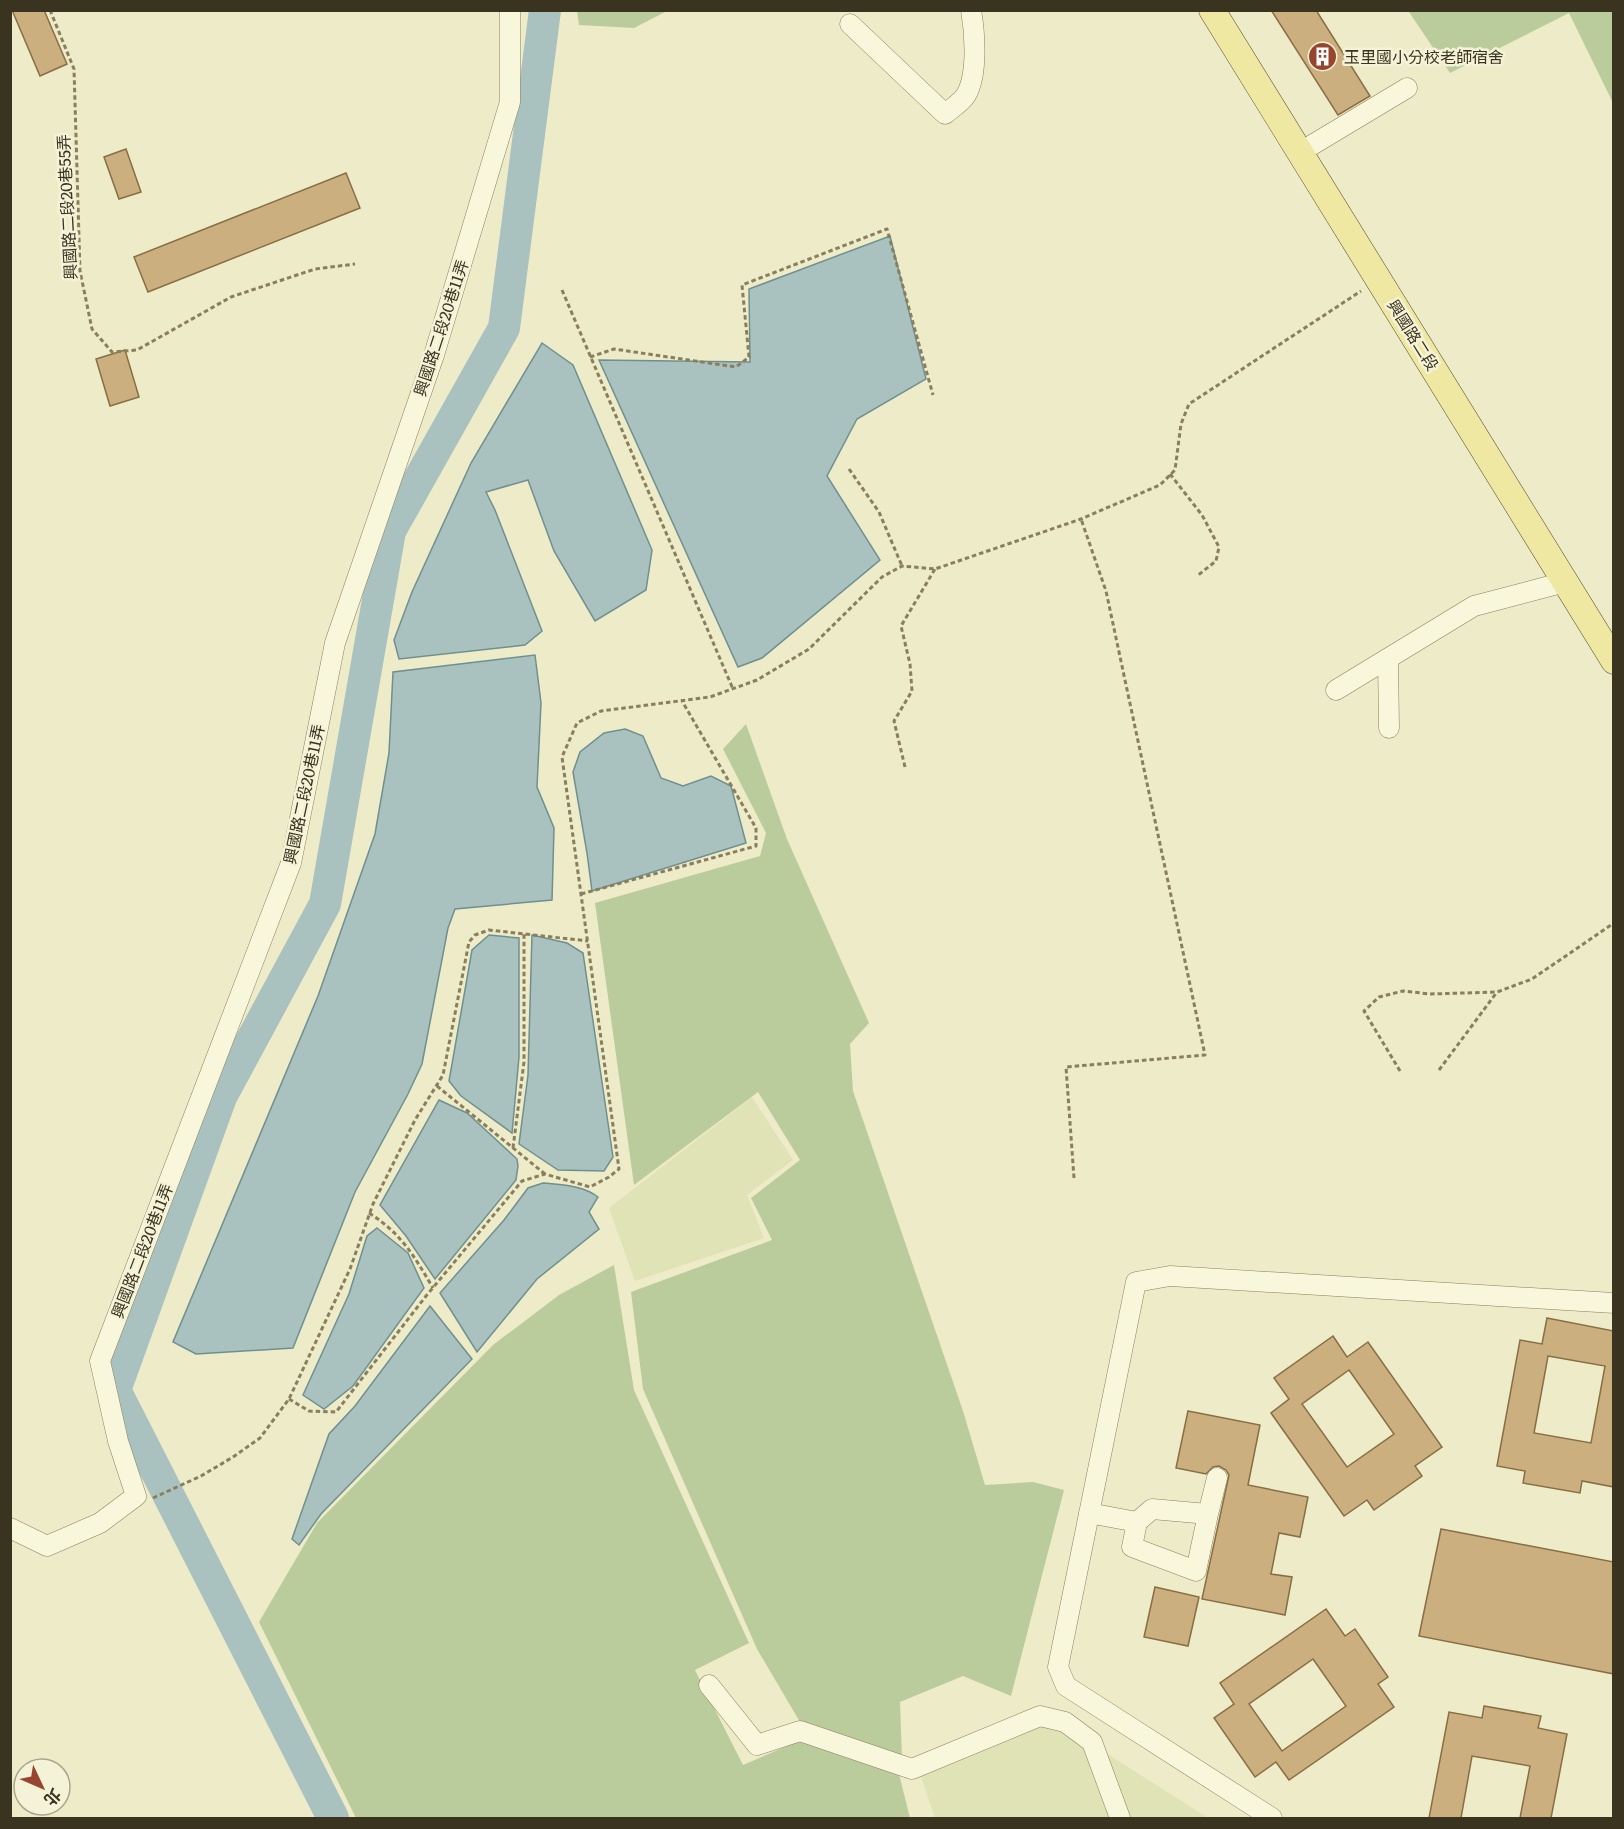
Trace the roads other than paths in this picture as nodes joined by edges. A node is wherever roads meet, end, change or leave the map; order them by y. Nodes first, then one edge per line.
1 (510, 10) edge
2 (971, 10) edge
3 (1212, 10) edge
4 (1230, 10) edge
5 (850, 24) dead end
6 (1407, 88) dead end
7 (1312, 145) junction
8 (1565, 582) junction
9 (1614, 630) edge
10 (1388, 659) junction
11 (1614, 661) edge
12 (1336, 690) dead end
13 (1389, 728) dead end
14 (1614, 1303) edge
15 (1217, 1478) dead end
16 (1089, 1514) junction
17 (1208, 1514) junction
18 (1137, 1522) junction
19 (10, 1528) edge
20 (708, 1685) dead end
21 (1120, 1818) edge
22 (1272, 1818) edge

1 - 19 lane, 興國路二段20巷11弄
2 - 5 lane
3 - 8 main road, 興國路二段
4 - 7 main road, 興國路二段
6 - 7 lane
7 - 9 main road, 興國路二段
8 - 10 lane
8 - 11 main road, 興國路二段
10 - 12 lane
10 - 13 lane
14 - 16 lane
15 - 17 lane
16 - 18 lane
16 - 22 lane
17 - 18 lane
17 - 18 lane
20 - 21 lane

